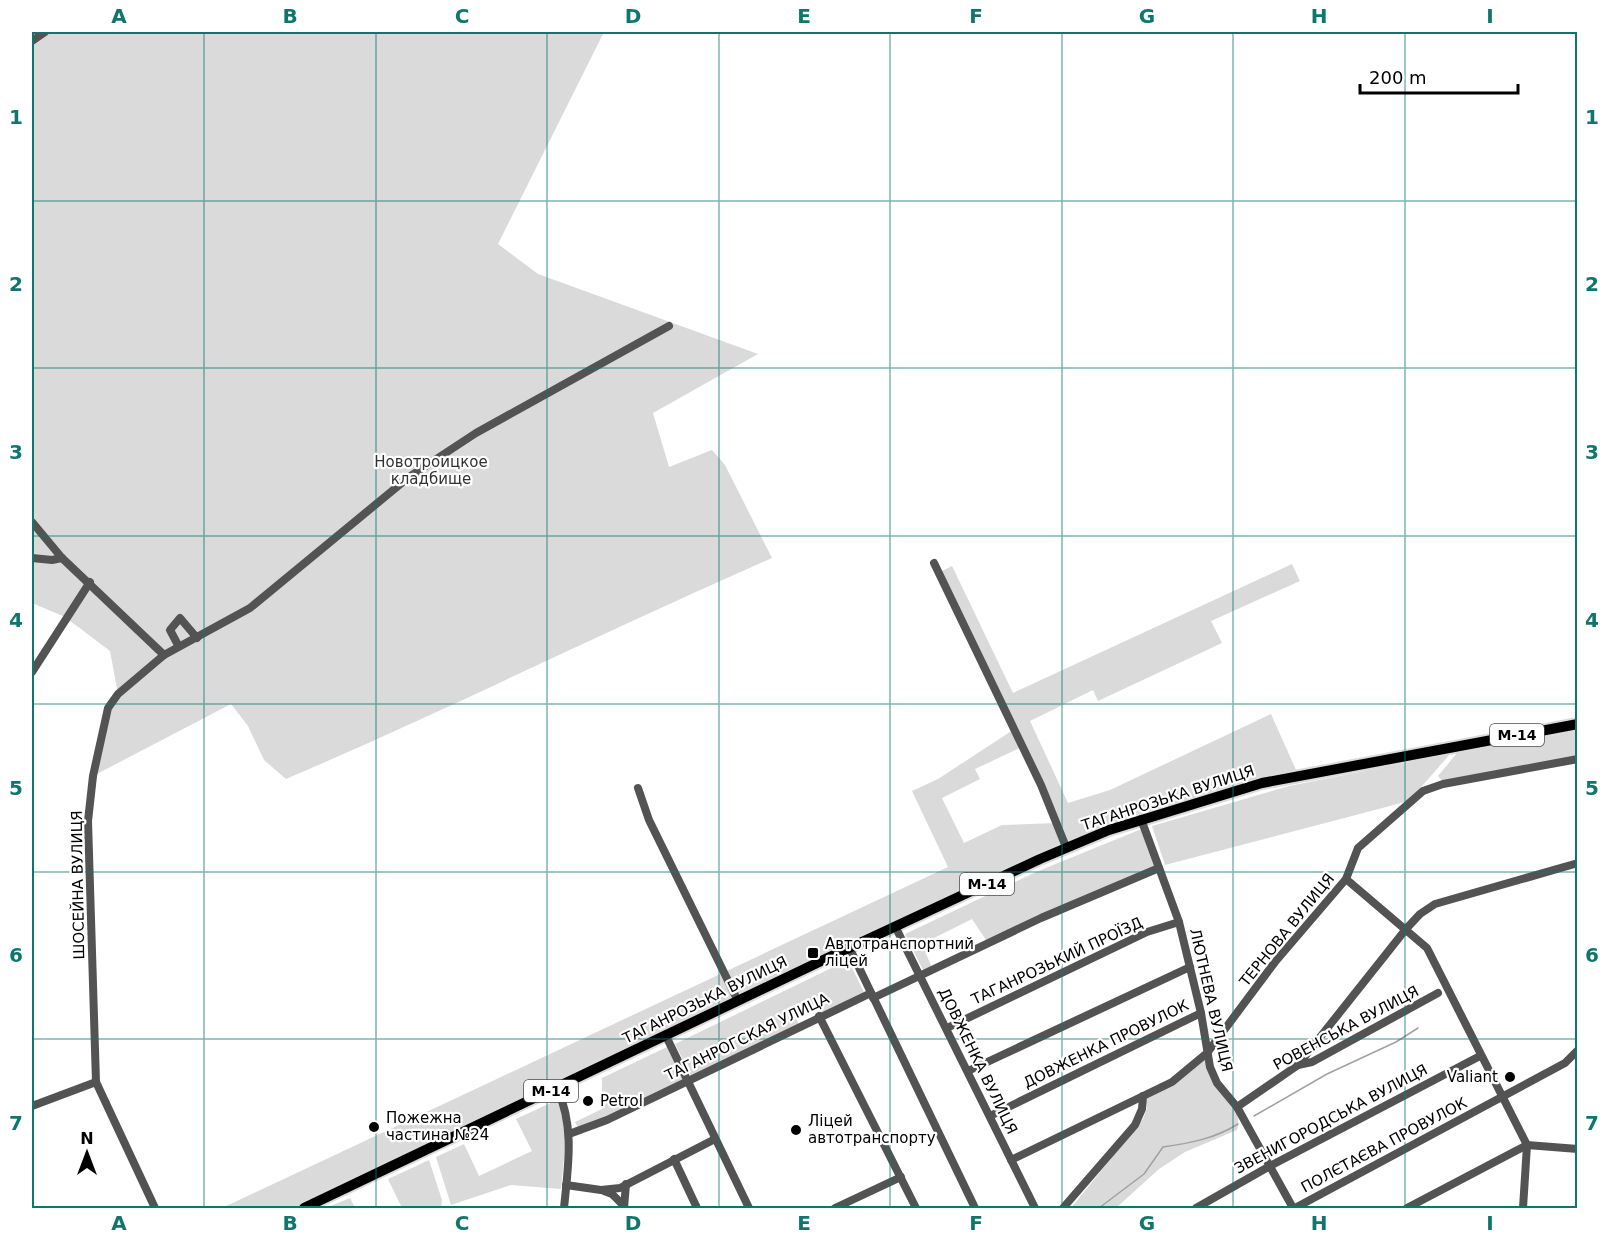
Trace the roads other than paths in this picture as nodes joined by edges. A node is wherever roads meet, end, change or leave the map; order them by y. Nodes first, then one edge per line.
1 (45, 32) edge
2 (32, 41) edge
3 (669, 326) dead end
4 (32, 522) edge
5 (32, 558) edge
6 (62, 558) junction
7 (934, 563) dead end
8 (90, 582) junction
9 (197, 638) junction
10 (178, 645) junction
11 (164, 655) junction
12 (32, 672) edge
13 (1578, 724) edge
14 (1578, 759) edge
15 (638, 788) dead end
16 (1141, 819) junction
17 (1066, 847) junction
18 (1578, 863) edge
19 (1159, 867) junction
20 (1346, 879) junction
21 (1179, 922) junction
22 (895, 926) junction
23 (1406, 929) junction
24 (849, 947) junction
25 (1190, 966) junction
26 (920, 975) junction
27 (1438, 993) dead end
28 (872, 996) junction
29 (738, 1001) junction
30 (1201, 1013) junction
31 (819, 1016) junction
32 (947, 1028) junction
33 (666, 1036) junction
34 (1578, 1050) edge
35 (1207, 1053) junction
36 (1480, 1056) junction
37 (1298, 1065) junction
38 (968, 1071) junction
39 (688, 1081) junction
40 (96, 1082) junction
41 (557, 1088) junction
42 (1143, 1096) junction
43 (1501, 1097) junction
44 (32, 1106) edge
45 (1237, 1107) junction
46 (990, 1116) junction
47 (570, 1134) junction
48 (715, 1139) junction
49 (1527, 1145) junction
50 (1578, 1149) edge
51 (674, 1159) junction
52 (1011, 1160) junction
53 (1270, 1166) junction
54 (901, 1177) junction
55 (626, 1184) junction
56 (566, 1185) junction
57 (601, 1190) junction
58 (856, 1198) junction
59 (624, 1207) edge
60 (155, 1209) edge
61 (304, 1209) edge
62 (564, 1209) edge
63 (697, 1209) edge
64 (748, 1209) edge
65 (835, 1209) edge
66 (861, 1209) edge
67 (916, 1209) edge
68 (975, 1209) edge
69 (1035, 1209) edge
70 (1063, 1209) edge
71 (1196, 1209) edge
72 (1294, 1209) edge
73 (1407, 1209) edge
74 (1523, 1209) edge

1 - 2 street
3 - 9 street, ШОСЕЙНА ВУЛИЦЯ
4 - 6 street
5 - 6 street
6 - 8 street
7 - 17 street
8 - 11 street
8 - 12 street
9 - 10 street, ШОСЕЙНА ВУЛИЦЯ
9 - 10 street
10 - 11 street, ШОСЕЙНА ВУЛИЦЯ
11 - 40 street, ШОСЕЙНА ВУЛИЦЯ
13 - 16 highway, ТАГАНРОЗЬКА ВУЛИЦЯ / М-14
14 - 20 street, ТЕРНОВА ВУЛИЦЯ
15 - 29 street
16 - 17 highway, ТАГАНРОЗЬКА ВУЛИЦЯ / М-14
16 - 19 street, ЛЮТНЕВА ВУЛИЦЯ
17 - 22 highway, ТАГАНРОЗЬКА ВУЛИЦЯ / М-14
18 - 23 street
19 - 21 street, ЛЮТНЕВА ВУЛИЦЯ
19 - 26 street, ТАГАНРОГСКАЯ УЛИЦА
20 - 23 street
20 - 35 street, ТЕРНОВА ВУЛИЦЯ
21 - 25 street, ЛЮТНЕВА ВУЛИЦЯ
21 - 32 street, ТАГАНРОЗЬКИЙ ПРОЇЗД
22 - 24 highway, ТАГАНРОЗЬКА ВУЛИЦЯ / М-14
22 - 26 street, ДОВЖЕНКА ВУЛИЦЯ
23 - 36 street
23 - 37 street
24 - 28 street
24 - 29 highway, ТАГАНРОЗЬКА ВУЛИЦЯ / М-14
25 - 30 street, ЛЮТНЕВА ВУЛИЦЯ
25 - 38 street
26 - 28 street, ТАГАНРОГСКАЯ УЛИЦА
26 - 32 street, ДОВЖЕНКА ВУЛИЦЯ
27 - 37 street, РОВЕНСЬКА ВУЛИЦЯ
28 - 31 street, ТАГАНРОГСКАЯ УЛИЦА
28 - 68 street
29 - 33 highway, ТАГАНРОЗЬКА ВУЛИЦЯ / М-14
30 - 35 street, ЛЮТНЕВА ВУЛИЦЯ
30 - 46 street, ДОВЖЕНКА ПРОВУЛОК
31 - 39 street, ТАГАНРОГСКАЯ УЛИЦА
31 - 54 street
32 - 38 street, ДОВЖЕНКА ВУЛИЦЯ
33 - 39 street
33 - 41 highway, ТАГАНРОЗЬКА ВУЛИЦЯ / М-14
34 - 43 street, ПОЛЄТАЄВА ПРОВУЛОК
35 - 42 street, ТЕРНОВА ВУЛИЦЯ
35 - 45 street, ЛЮТНЕВА ВУЛИЦЯ
36 - 43 street
36 - 53 street, ЗВЕНИГОРОДСЬКА ВУЛИЦЯ
37 - 45 street, РОВЕНСЬКА ВУЛИЦЯ
38 - 46 street, ДОВЖЕНКА ВУЛИЦЯ
39 - 47 street, ТАГАНРОГСКАЯ УЛИЦА
39 - 48 street
40 - 44 street
40 - 60 street, ШОСЕЙНА ВУЛИЦЯ
41 - 47 street
41 - 61 highway, ТАГАНРОЗЬКА ВУЛИЦЯ / М-14
42 - 52 street, ТЕРНОВА ВУЛИЦЯ
42 - 70 street
43 - 49 street
43 - 72 street, ПОЛЄТАЄВА ПРОВУЛОК
45 - 53 street, ЛЮТНЕВА ВУЛИЦЯ
46 - 52 street, ДОВЖЕНКА ВУЛИЦЯ
47 - 56 street
48 - 51 street
48 - 64 street
49 - 50 street
49 - 73 street
49 - 74 street
51 - 55 street
51 - 63 street
52 - 69 street, ДОВЖЕНКА ВУЛИЦЯ
53 - 71 street, ЗВЕНИГОРОДСЬКА ВУЛИЦЯ
53 - 72 street, ЛЮТНЕВА ВУЛИЦЯ
54 - 58 street
54 - 67 street
55 - 57 street
55 - 59 street
56 - 57 street
56 - 62 street
57 - 59 street
58 - 65 street
58 - 66 street

